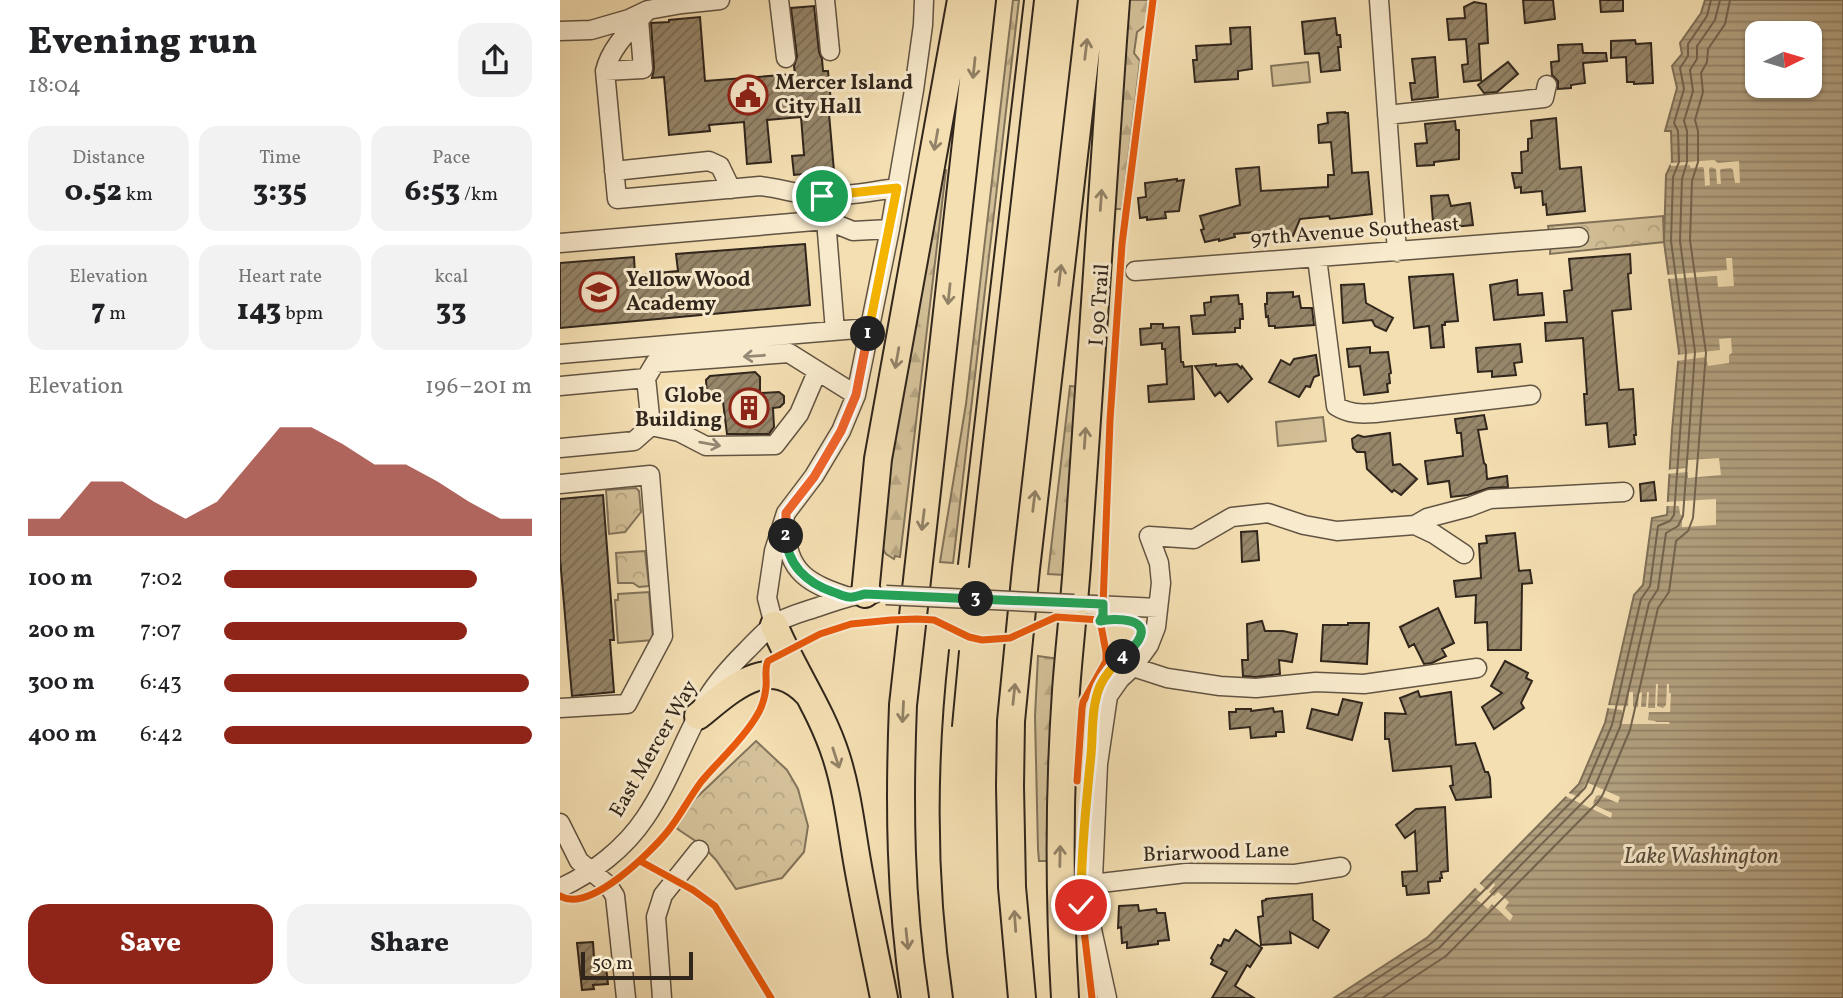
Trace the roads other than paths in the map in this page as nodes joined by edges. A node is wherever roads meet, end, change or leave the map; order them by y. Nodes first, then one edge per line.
1 (720, 0) edge
2 (779, 0) edge
3 (825, 0) edge
4 (925, 0) edge
5 (961, 0) edge
6 (982, 0) edge
7 (1092, 0) edge
8 (1116, 0) edge
9 (1379, 0) edge
10 (644, 15) junction
11 (560, 31) edge
12 (830, 51) dead end
13 (786, 58) dead end
14 (606, 71) junction
15 (1548, 85) dead end
16 (1387, 115) junction
17 (614, 171) junction
18 (897, 188) junction
19 (731, 189) junction
20 (826, 220) junction
21 (890, 229) junction
22 (1579, 237) dead end
23 (560, 243) edge
24 (1397, 252) junction
25 (1317, 258) junction
26 (1135, 271) dead end
27 (869, 328) junction
28 (835, 331) junction
29 (560, 354) edge
30 (817, 372) junction
31 (646, 378) junction
32 (560, 386) edge
33 (856, 395) junction
34 (1531, 395) dead end
35 (651, 426) junction
36 (560, 448) edge
37 (560, 484) edge
38 (1623, 492) dead end
39 (786, 513) junction
40 (1415, 525) junction
41 (1464, 554) dead end
42 (867, 595) junction
43 (1074, 604) junction
44 (1158, 608) junction
45 (774, 625) junction
46 (1133, 667) junction
47 (1478, 668) dead end
48 (809, 695) junction
49 (560, 708) edge
50 (698, 716) junction
51 (560, 823) edge
52 (699, 850) dead end
53 (1341, 867) dead end
54 (590, 870) junction
55 (1093, 884) junction
56 (560, 888) edge
57 (626, 998) edge
58 (662, 998) edge
59 (884, 998) edge
60 (915, 998) edge
61 (1022, 998) edge
62 (1065, 998) edge
63 (1107, 998) edge

1 - 10 street
2 - 13 street
3 - 12 street
4 - 18 street
5 -> 42 highway
6 -> 60 highway
61 -> 7 highway
43 -> 8 highway
9 - 16 street
10 - 11 street
10 - 14 street
10 - 14 street
14 - 17 street
15 - 16 street
16 - 24 street
17 - 19 street
17 - 19 street
18 - 19 street
18 - 21 street
20 - 21 street
20 - 23 street
20 - 28 street
21 - 27 street
22 - 24 street, 97th Avenue Southeast
24 - 25 street, 97th Avenue Southeast
25 - 26 street, 97th Avenue Southeast
25 - 34 street
27 - 28 street
27 - 33 street
28 - 29 street
30 -> 31 street
30 - 33 street
35 -> 30 street
31 - 32 street
31 - 35 street
33 - 39 street
35 - 36 street
37 - 49 street
38 - 40 street
39 - 42 street
39 - 45 street
40 - 41 street
40 - 44 street
42 - 43 street, East Mercer Way, bridge
42 - 45 street, East Mercer Way
43 - 44 street, East Mercer Way
62 -> 43 highway
44 - 46 street
45 - 48 highway
45 - 50 street, East Mercer Way
46 - 47 street
46 - 55 street
48 - 50 highway
48 -> 59 highway
50 - 54 street, East Mercer Way
51 - 54 street
52 - 58 street
53 - 55 street, Briarwood Lane
54 - 56 street, East Mercer Way
54 - 57 street
55 - 63 street

